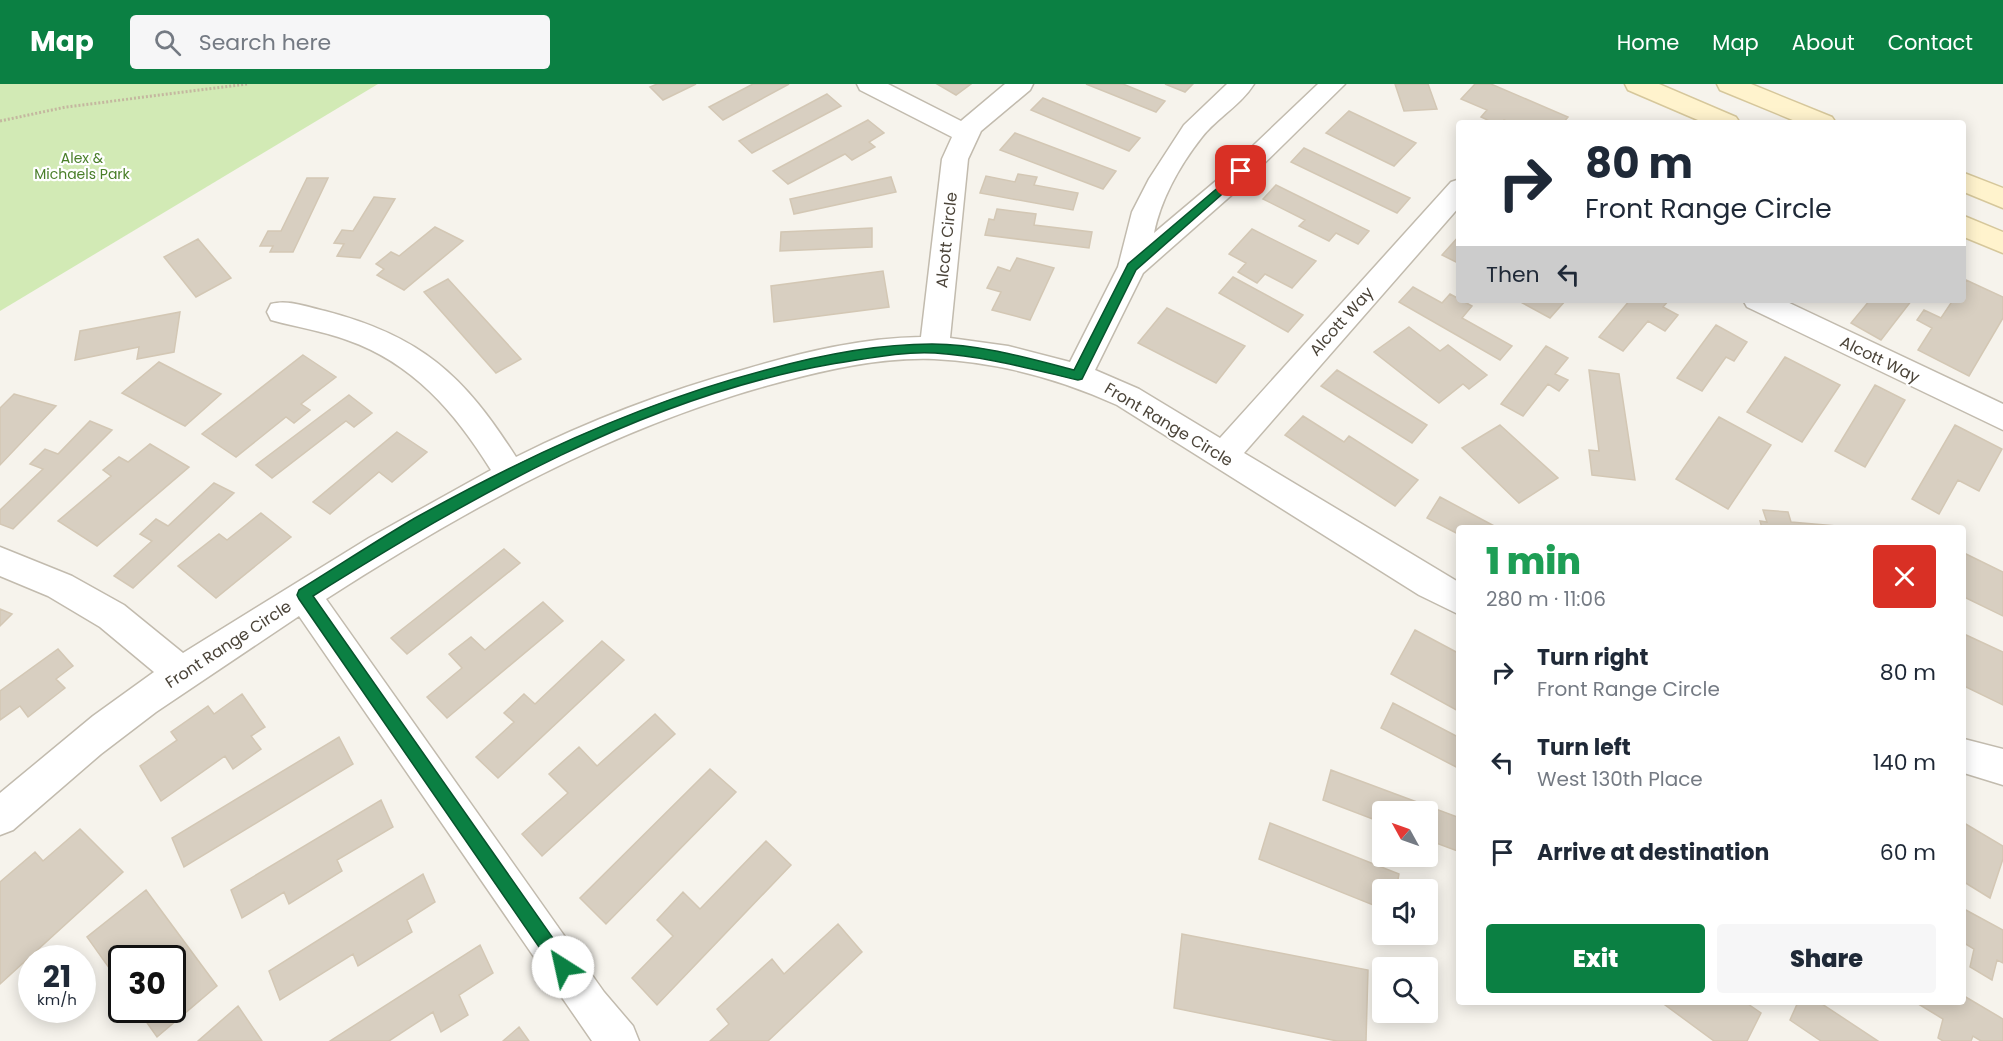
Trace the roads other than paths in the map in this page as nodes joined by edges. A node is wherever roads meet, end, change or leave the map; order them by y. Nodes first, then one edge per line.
1 (869, 84) edge
2 (1021, 84) edge
3 (1242, 84) edge
4 (1333, 84) edge
5 (1637, 84) edge
6 (1729, 84) edge
7 (1720, 120) edge
8 (1815, 120) edge
9 (965, 133) junction
10 (1966, 183) edge
11 (1456, 192) edge
12 (2003, 198) edge
13 (1966, 227) edge
14 (2003, 243) edge
15 (1132, 267) junction
16 (1763, 303) edge
17 (281, 312) dead end
18 (934, 348) junction
19 (1078, 375) junction
20 (2003, 418) edge
21 (1224, 456) junction
22 (511, 475) junction
23 (0, 561) edge
24 (304, 595) junction
25 (1456, 598) edge
26 (182, 674) junction
27 (1966, 757) edge
28 (2003, 767) edge
29 (0, 817) edge
30 (618, 1041) edge

1 - 9 street
2 - 9 street, Alcott Circle
3 - 15 street
4 - 15 street
5 - 7 main road
6 - 8 main road
9 - 18 street, Alcott Circle
10 - 12 main road
11 - 21 street, Alcott Way
13 - 14 main road
15 - 19 street
16 - 20 street, Alcott Way
17 - 22 street
18 - 19 street, Front Range Circle
18 - 22 street, Front Range Circle
19 - 21 street, Front Range Circle
21 - 25 street, Front Range Circle
22 - 24 street, Front Range Circle
23 - 26 street
24 - 26 street, Front Range Circle
24 - 30 street
26 - 29 street, Front Range Circle
27 - 28 street

